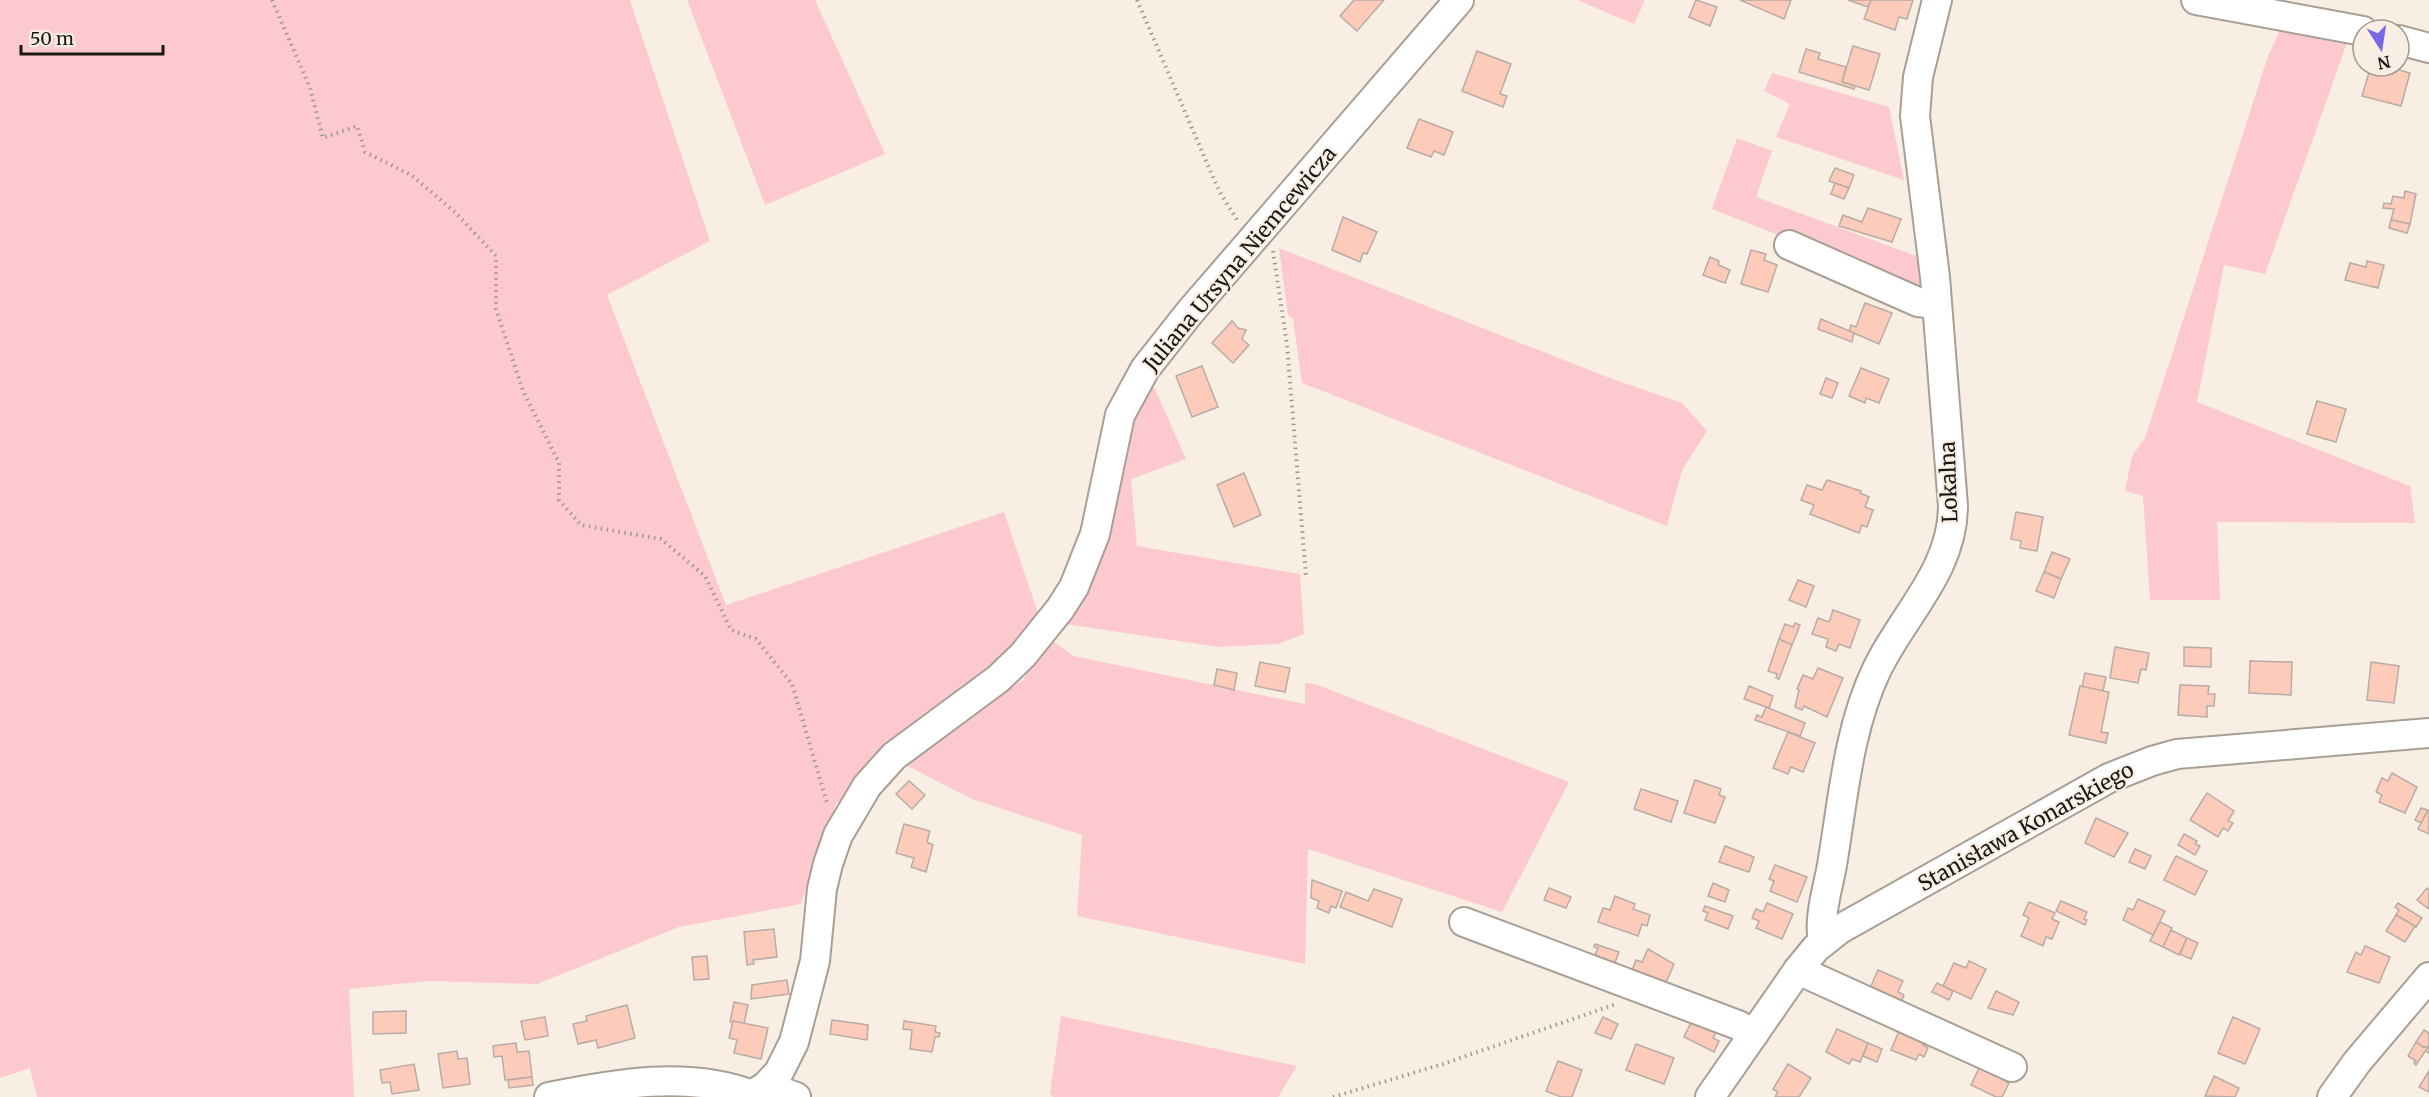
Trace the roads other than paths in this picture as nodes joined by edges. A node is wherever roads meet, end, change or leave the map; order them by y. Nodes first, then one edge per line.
1 (1459, 0) edge
2 (1937, 0) edge
3 (2196, 0) edge
4 (2351, 29) edge
5 (2411, 43) edge
6 (2429, 48) edge
7 (1789, 245) dead end
8 (1937, 304) junction
9 (2429, 733) edge
10 (1464, 922) dead end
11 (1823, 942) junction
12 (1798, 970) junction
13 (2429, 977) edge
14 (1754, 1034) junction
15 (2012, 1067) dead end
16 (755, 1092) edge
17 (549, 1097) edge
18 (796, 1097) edge
19 (1710, 1097) edge
20 (2332, 1097) edge

1 - 16 street, Juliana Ursyna Niemcewicza
2 - 8 street, Lokalna
3 - 4 street
5 - 6 street
7 - 8 street
8 - 11 street, Lokalna
9 - 11 street, Stanisława Konarskiego
10 - 14 street
11 - 12 street, Stanisława Konarskiego
12 - 14 street, Stanisława Konarskiego
12 - 15 street
13 - 20 street
14 - 19 street, Stanisława Konarskiego
16 - 17 street
16 - 18 street

